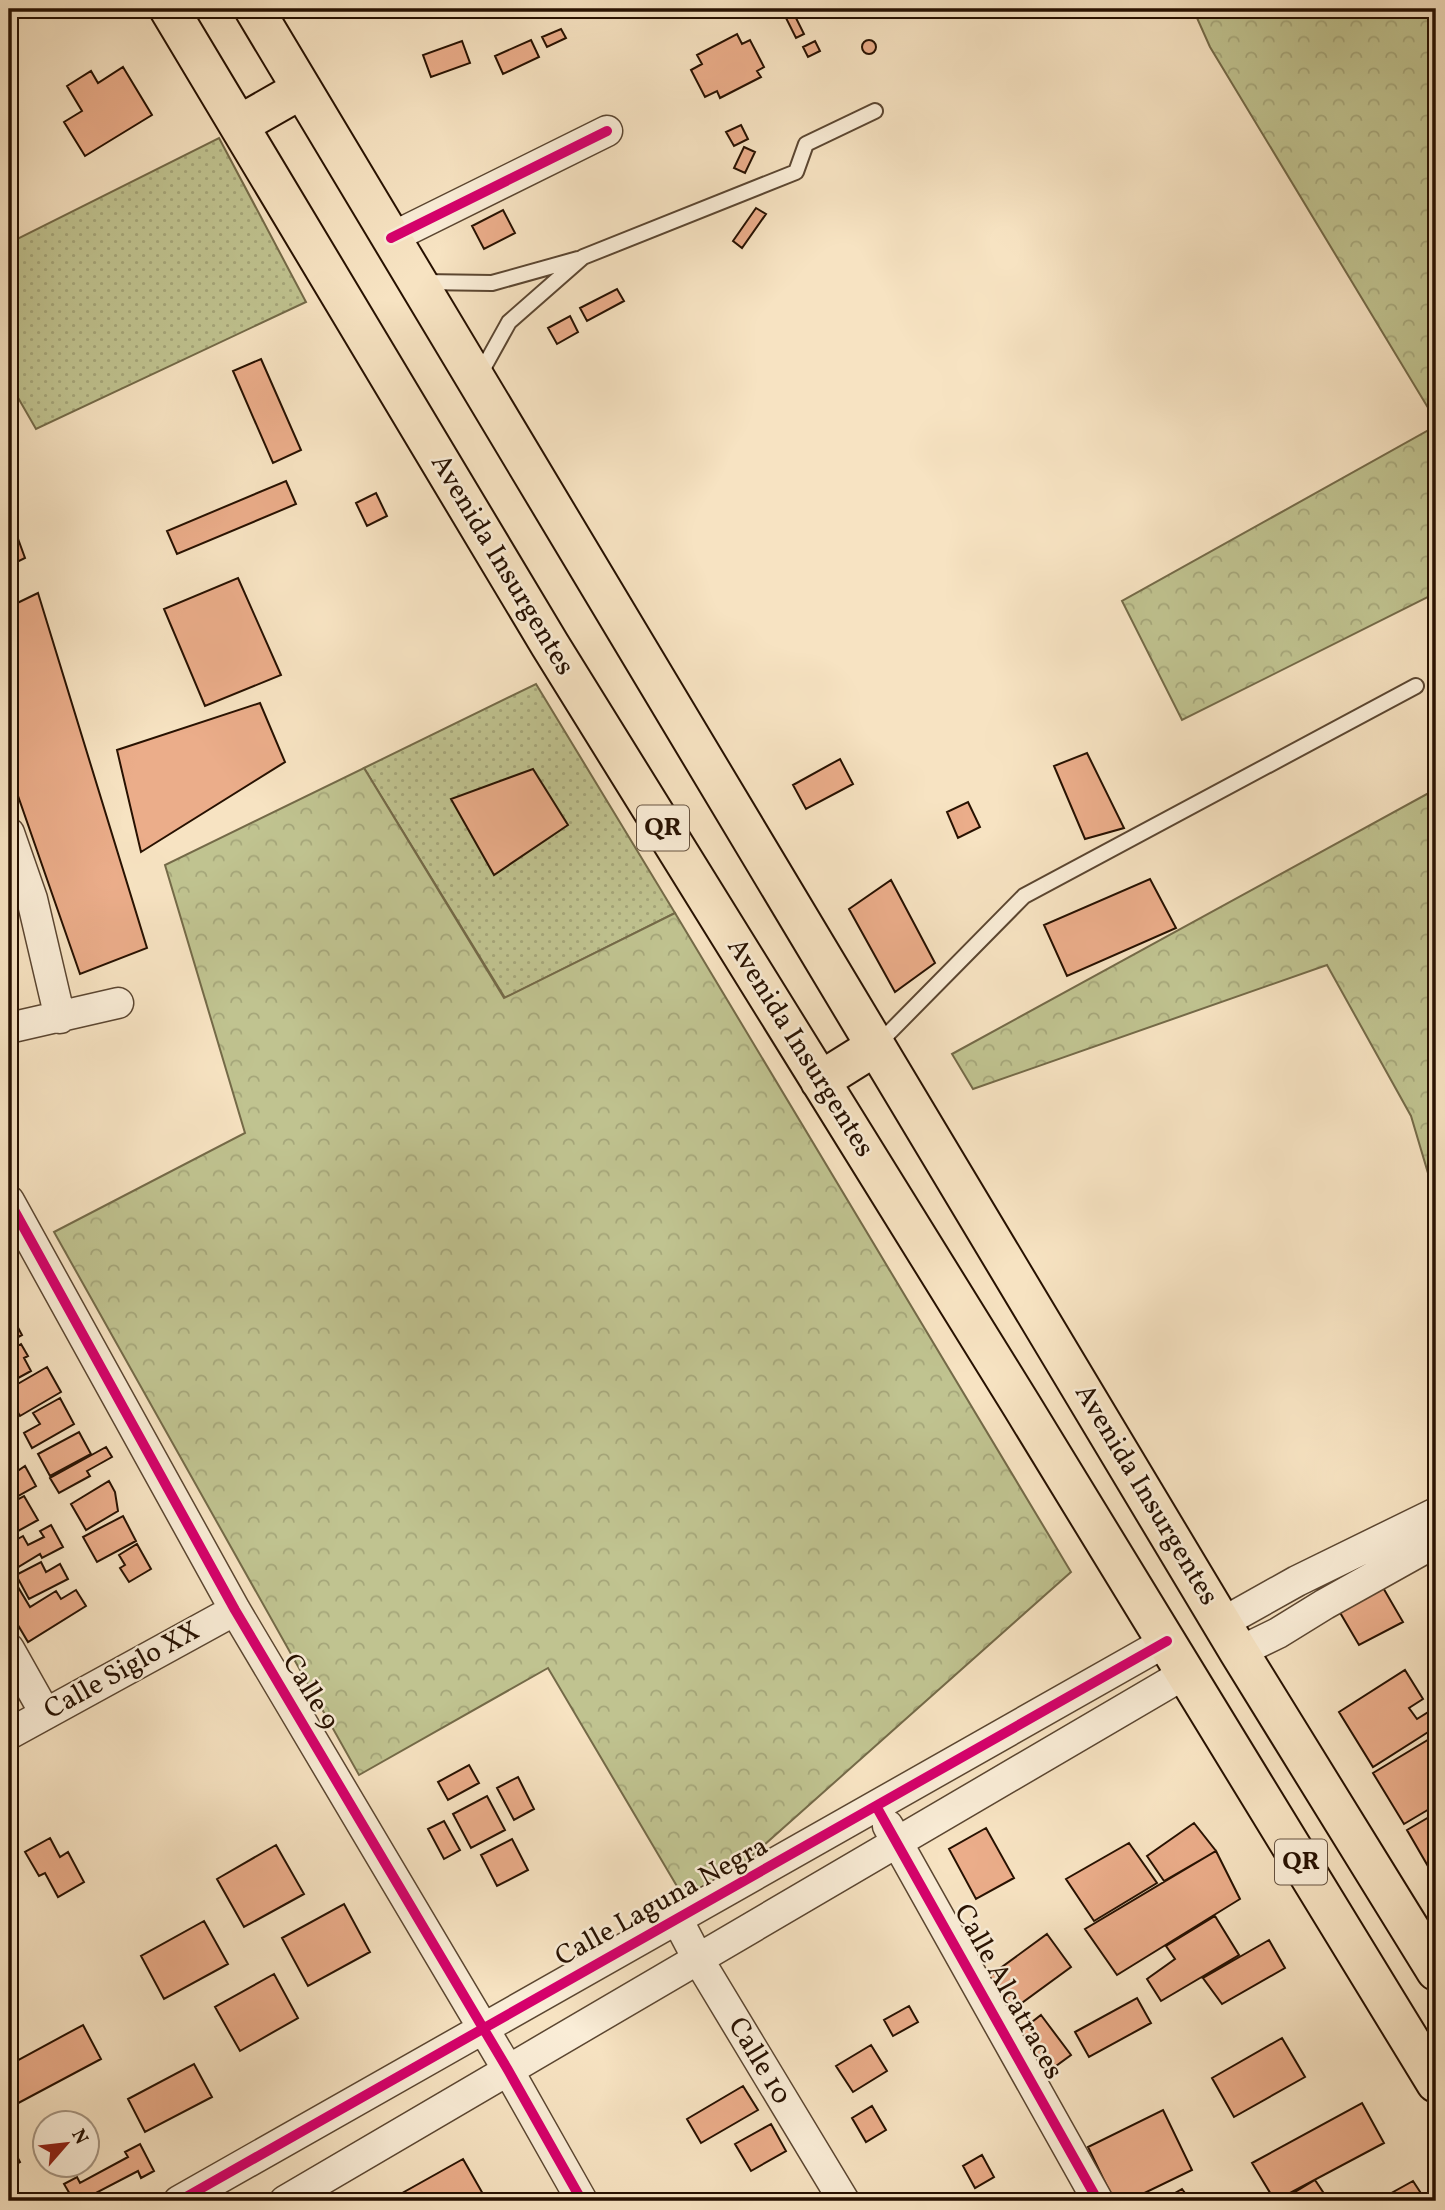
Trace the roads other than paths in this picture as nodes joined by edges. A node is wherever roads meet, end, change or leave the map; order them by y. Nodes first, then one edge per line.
1 (169, 9) edge
2 (254, 9) edge
3 (302, 89) junction
4 (875, 111) dead end
5 (239, 125) junction
6 (607, 131) dead end
7 (391, 238) junction
8 (583, 257) junction
9 (418, 282) junction
10 (477, 380) junction
11 (1416, 685) dead end
12 (9, 833) edge
13 (118, 1003) dead end
14 (60, 1018) junction
15 (9, 1028) edge
16 (876, 1046) junction
17 (820, 1081) junction
18 (9, 1201) edge
19 (1074, 1376) junction
20 (1023, 1406) junction
21 (1436, 1513) edge
22 (1436, 1542) edge
23 (235, 1610) junction
24 (1231, 1638) junction
25 (9, 1649) edge
26 (1177, 1657) junction
27 (45, 1713) junction
28 (9, 1734) edge
29 (876, 1806) junction
30 (898, 1842) junction
31 (677, 1919) junction
32 (698, 1959) junction
33 (1436, 1971) edge
34 (483, 2029) junction
35 (508, 2070) junction
36 (1436, 2083) edge
37 (179, 2201) edge
38 (285, 2201) edge
39 (582, 2201) edge
40 (844, 2201) edge
41 (1098, 2201) edge

1 - 5 main road, Avenida Insurgentes / QR
2 - 3 main road, Avenida Insurgentes / QR
3 - 5 main road
3 - 7 main road, Avenida Insurgentes / QR
4 - 8 lane
5 - 17 main road, Avenida Insurgentes / QR
6 - 7 street
7 - 9 main road, Avenida Insurgentes / QR
8 - 9 lane
8 - 10 lane
9 - 10 main road, Avenida Insurgentes / QR
10 - 16 main road, Avenida Insurgentes / QR
11 - 16 lane
12 - 14 street
13 - 14 street
14 - 15 street
16 - 17 main road
16 - 19 main road, Avenida Insurgentes / QR
17 - 20 main road, Avenida Insurgentes / QR
18 - 23 street, Calle 9
19 - 20 main road
19 - 24 main road, Avenida Insurgentes / QR
20 - 26 main road, Avenida Insurgentes / QR
21 - 24 street
22 - 24 street
23 - 27 street, Calle Siglo XX
23 - 34 street, Calle 9
24 - 33 main road, Avenida Insurgentes / QR
25 - 27 street
26 - 29 street, Calle Laguna Negra
26 - 30 street
26 - 36 main road, Avenida Insurgentes / QR
27 - 28 street, Calle Siglo XX
29 - 30 street, Calle Alcatraces
29 - 31 street, Calle Laguna Negra
30 - 32 street
30 - 41 street, Calle Alcatraces
31 - 32 street, Calle 10
31 - 34 street, Calle Laguna Negra
32 - 35 street
32 - 40 street, Calle 10
34 - 35 street, Calle 9
34 - 37 street, Calle Laguna Negra
35 - 38 street
35 - 39 street, Calle 9

